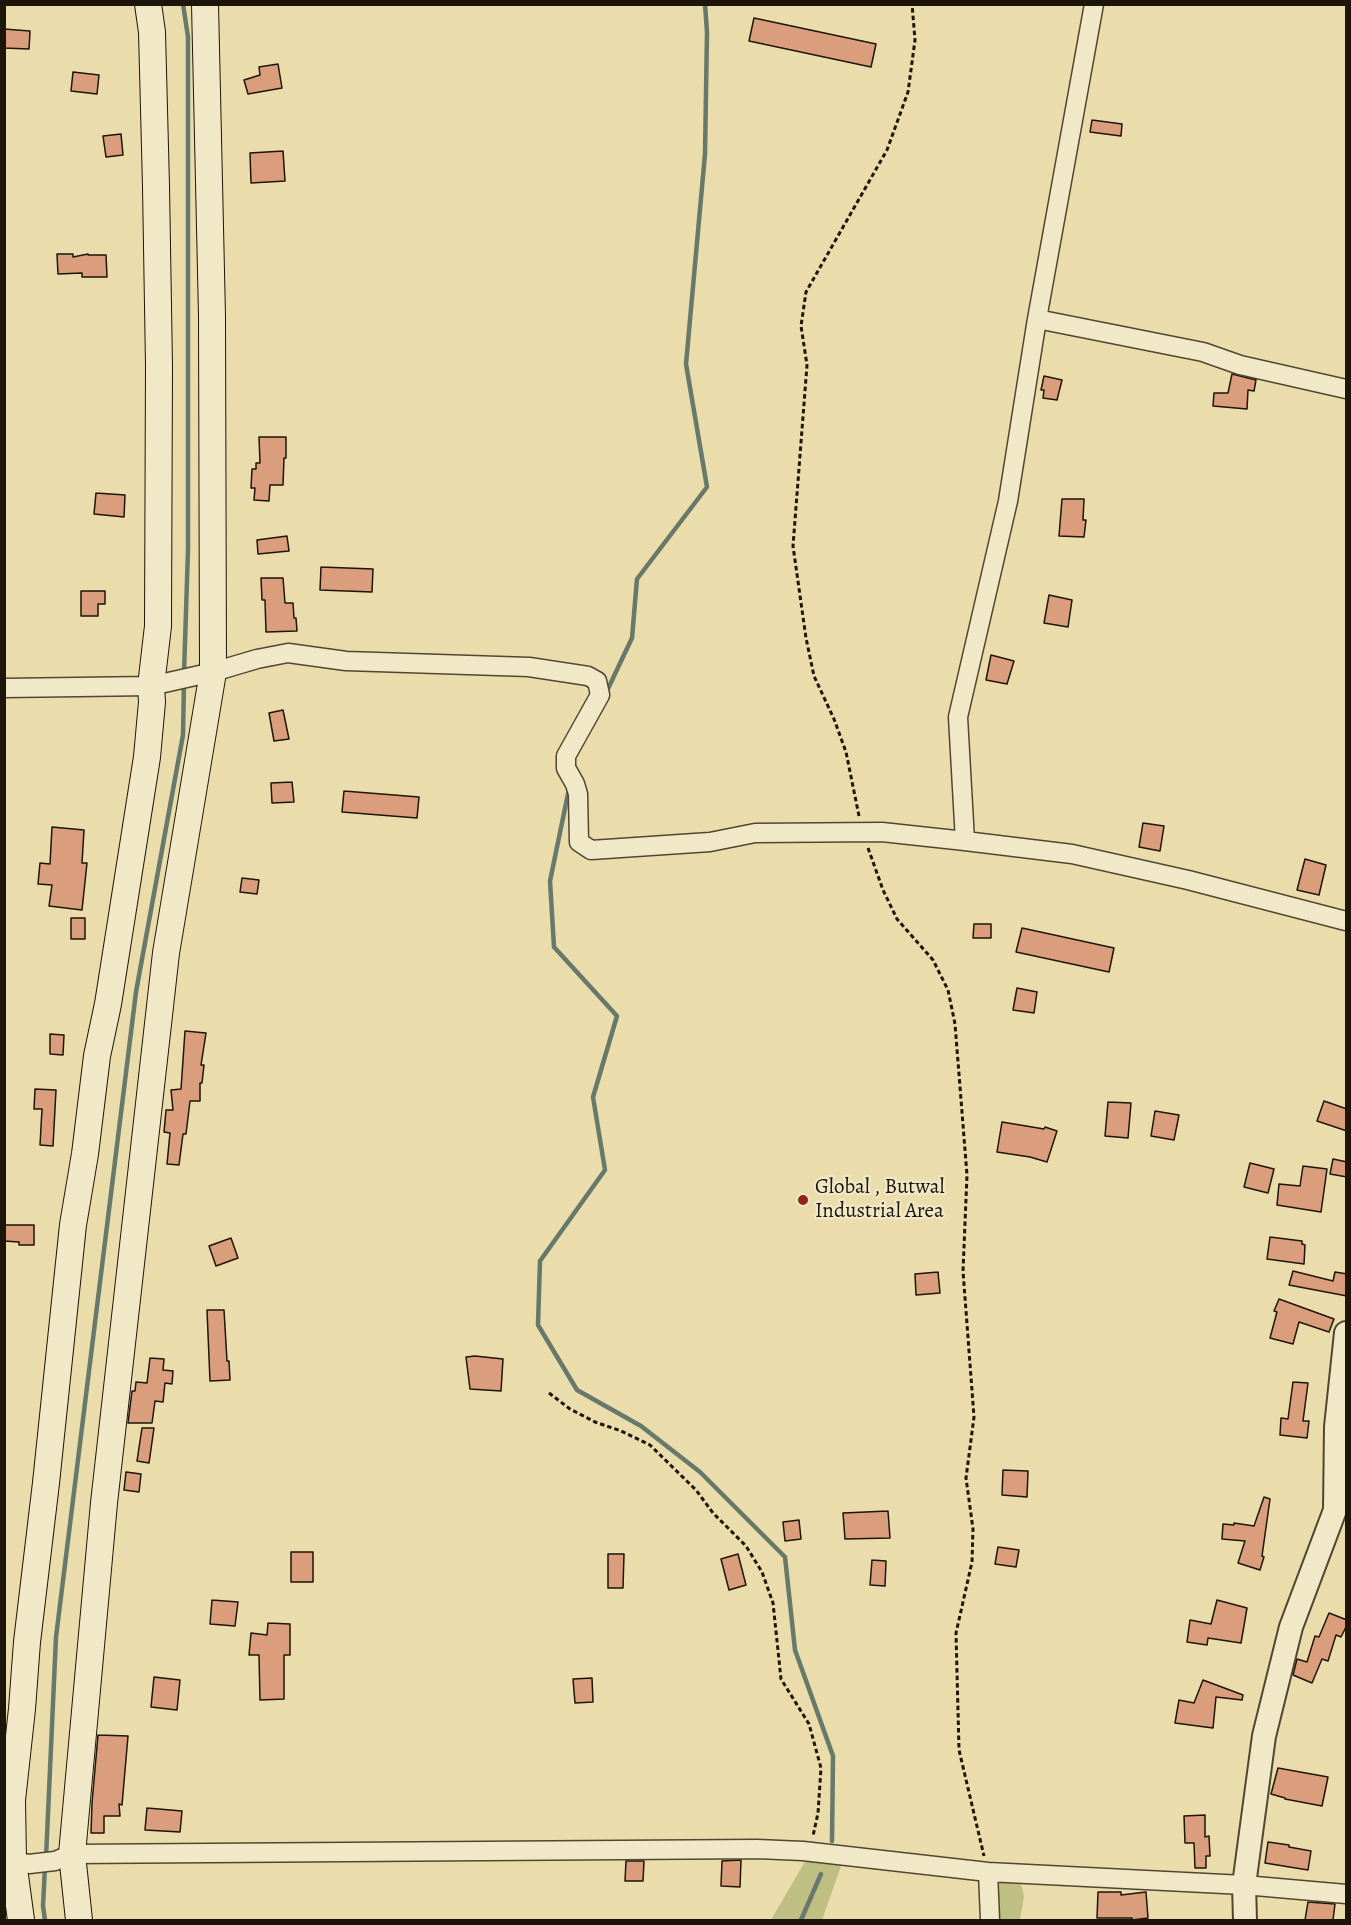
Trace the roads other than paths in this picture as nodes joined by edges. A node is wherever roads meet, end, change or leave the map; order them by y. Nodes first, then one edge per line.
1 (148, 4) edge
2 (205, 4) edge
3 (1094, 4) edge
4 (1037, 319) junction
5 (1347, 389) edge
6 (206, 673) junction
7 (151, 686) junction
8 (4, 688) edge
9 (964, 841) junction
10 (1347, 921) edge
11 (1347, 1333) edge
12 (63, 1858) junction
13 (21, 1863) junction
14 (988, 1872) junction
15 (1244, 1885) junction
16 (1347, 1894) edge
17 (21, 1920) edge
18 (80, 1920) edge
19 (990, 1920) edge
20 (1245, 1920) edge

1 - 7 main road
2 - 6 main road
3 - 4 street
4 - 5 street
4 - 9 street
6 - 7 street
6 - 9 street
6 - 12 main road
7 - 8 street
7 - 13 main road
9 - 10 street
11 - 15 street
12 - 13 street
12 - 14 street
12 - 18 main road
13 - 17 main road
14 - 15 street
14 - 19 street
15 - 16 street
15 - 20 street

